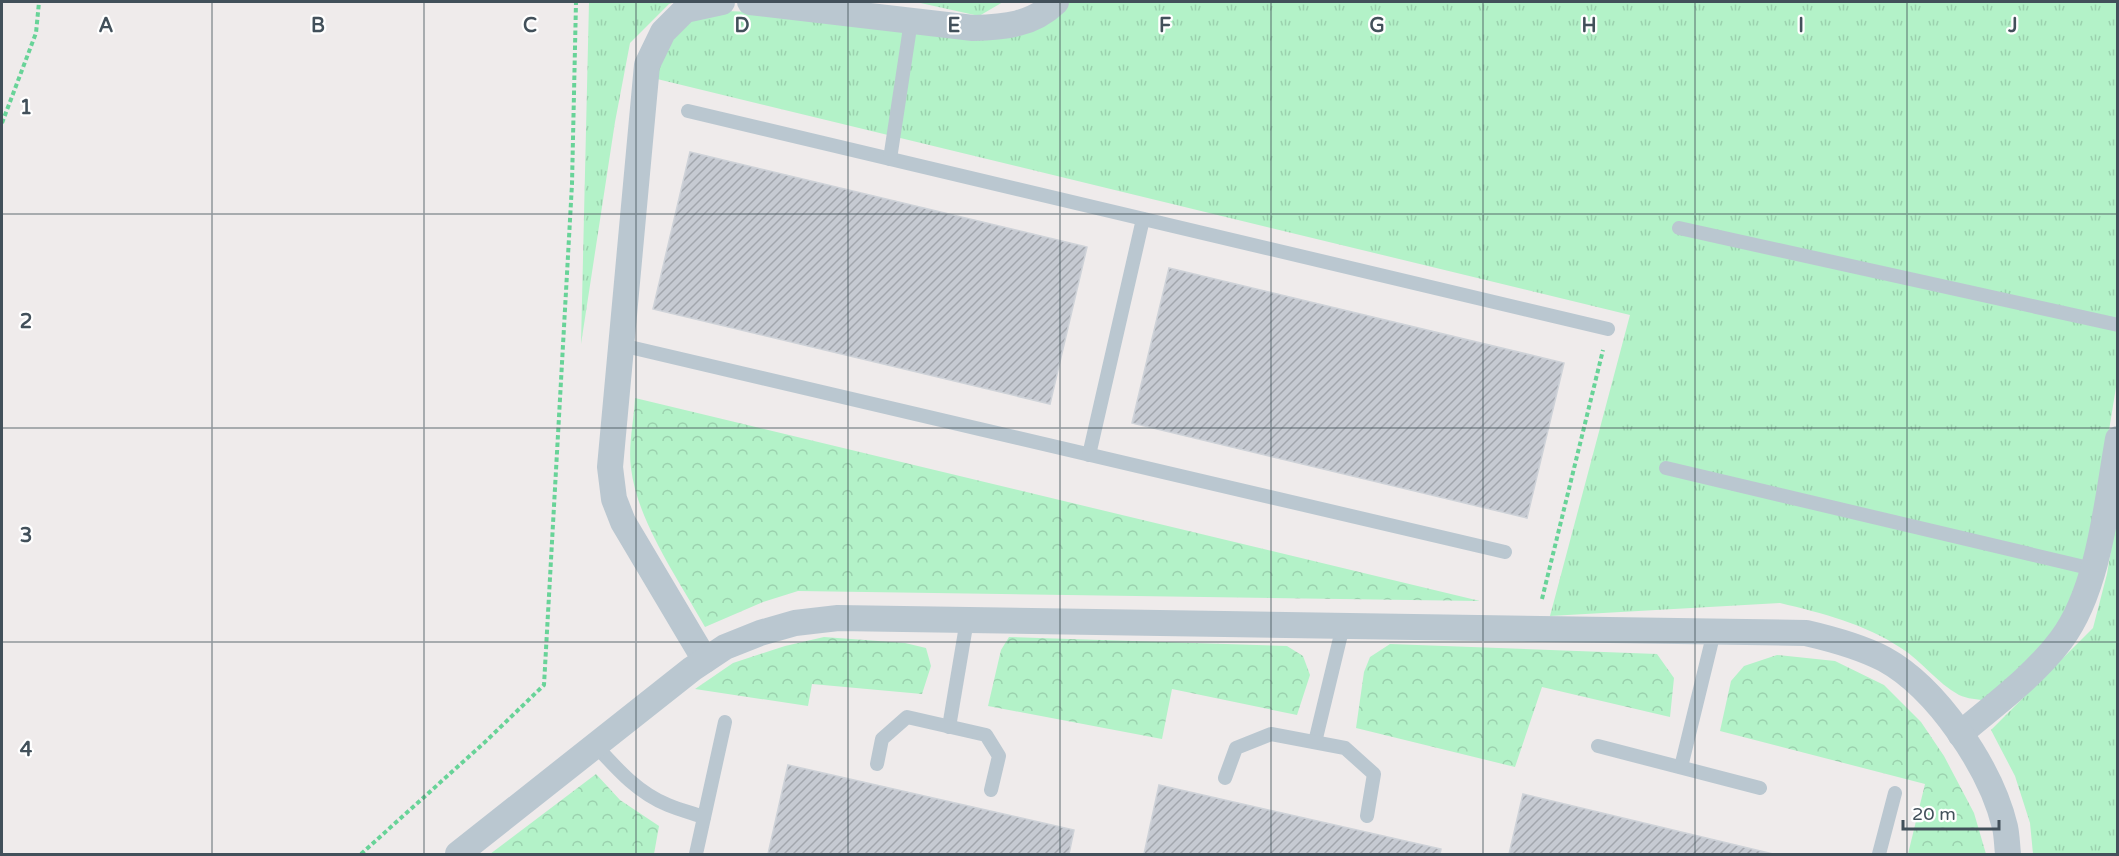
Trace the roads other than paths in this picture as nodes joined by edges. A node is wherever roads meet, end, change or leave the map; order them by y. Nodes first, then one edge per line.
1 (722, 2) edge
2 (750, 2) edge
3 (1056, 2) edge
4 (911, 21) junction
5 (688, 111) dead end
6 (890, 159) junction
7 (1143, 219) junction
8 (1679, 228) dead end
9 (2118, 325) edge
10 (1608, 329) road end
11 (621, 345) junction
12 (2118, 439) edge
13 (1089, 454) junction
14 (1666, 468) dead end
15 (1505, 552) dead end
16 (2093, 569) junction
17 (968, 620) junction
18 (1343, 626) junction
19 (1714, 632) junction
20 (705, 660) junction
21 (725, 722) dead end
22 (949, 727) junction
23 (1960, 734) junction
24 (1314, 742) junction
25 (596, 746) junction
26 (1598, 746) dead end
27 (877, 764) dead end
28 (1681, 767) junction
29 (1226, 778) dead end
30 (1760, 788) dead end
31 (991, 790) dead end
32 (1895, 793) dead end
33 (1367, 816) dead end
34 (704, 817) junction
35 (458, 855) edge
36 (696, 855) edge
37 (1879, 855) edge
38 (2008, 855) edge

1 - 11 street
2 - 4 street
3 - 4 street
4 - 6 lane
5 - 6 lane
6 - 7 lane
7 - 10 lane
7 - 13 lane
8 - 9 lane
11 - 13 lane
11 - 20 street
12 - 16 street
13 - 15 lane
14 - 16 lane
16 - 23 street
17 - 18 street
17 - 20 street
17 - 22 lane
18 - 19 street
18 - 24 lane
19 - 23 street
19 - 28 lane
20 - 25 street
21 - 34 lane
22 - 27 lane
22 - 31 lane
23 - 38 street
24 - 29 lane
24 - 33 lane
25 - 34 lane
25 - 35 street
26 - 28 lane
28 - 30 lane
32 - 37 lane
34 - 36 lane

